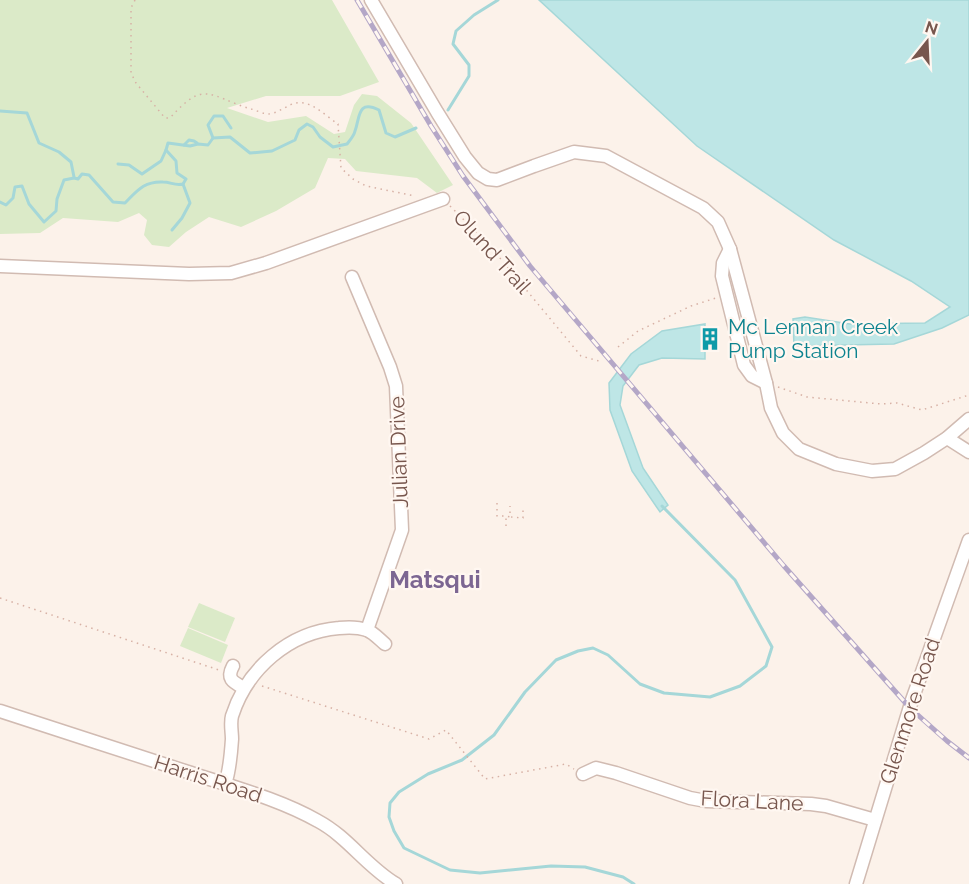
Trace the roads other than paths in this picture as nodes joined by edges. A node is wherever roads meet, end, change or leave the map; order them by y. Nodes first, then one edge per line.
1 (371, 0) edge
2 (443, 199) road end
3 (730, 249) junction
4 (0, 266) edge
5 (352, 278) dead end
6 (766, 383) junction
7 (969, 419) edge
8 (946, 438) junction
9 (969, 452) edge
10 (969, 540) edge
11 (367, 630) junction
12 (384, 644) dead end
13 (231, 670) road end
14 (246, 685) junction
15 (0, 711) edge
16 (583, 774) road end
17 (225, 784) junction
18 (875, 820) junction
19 (396, 884) edge
20 (856, 884) edge

1 - 3 street
2 - 4 street
3 - 6 street
3 - 6 street
5 - 11 street, Julian Drive
6 - 8 street
7 - 8 street
8 - 9 street
10 - 18 street, Glenmore Road
11 - 12 street
11 - 14 street
13 - 14 street
14 - 17 street
15 - 17 street, Harris Road
16 - 18 street, Flora Lane
17 - 19 street, Harris Road
18 - 20 street, Glenmore Road

